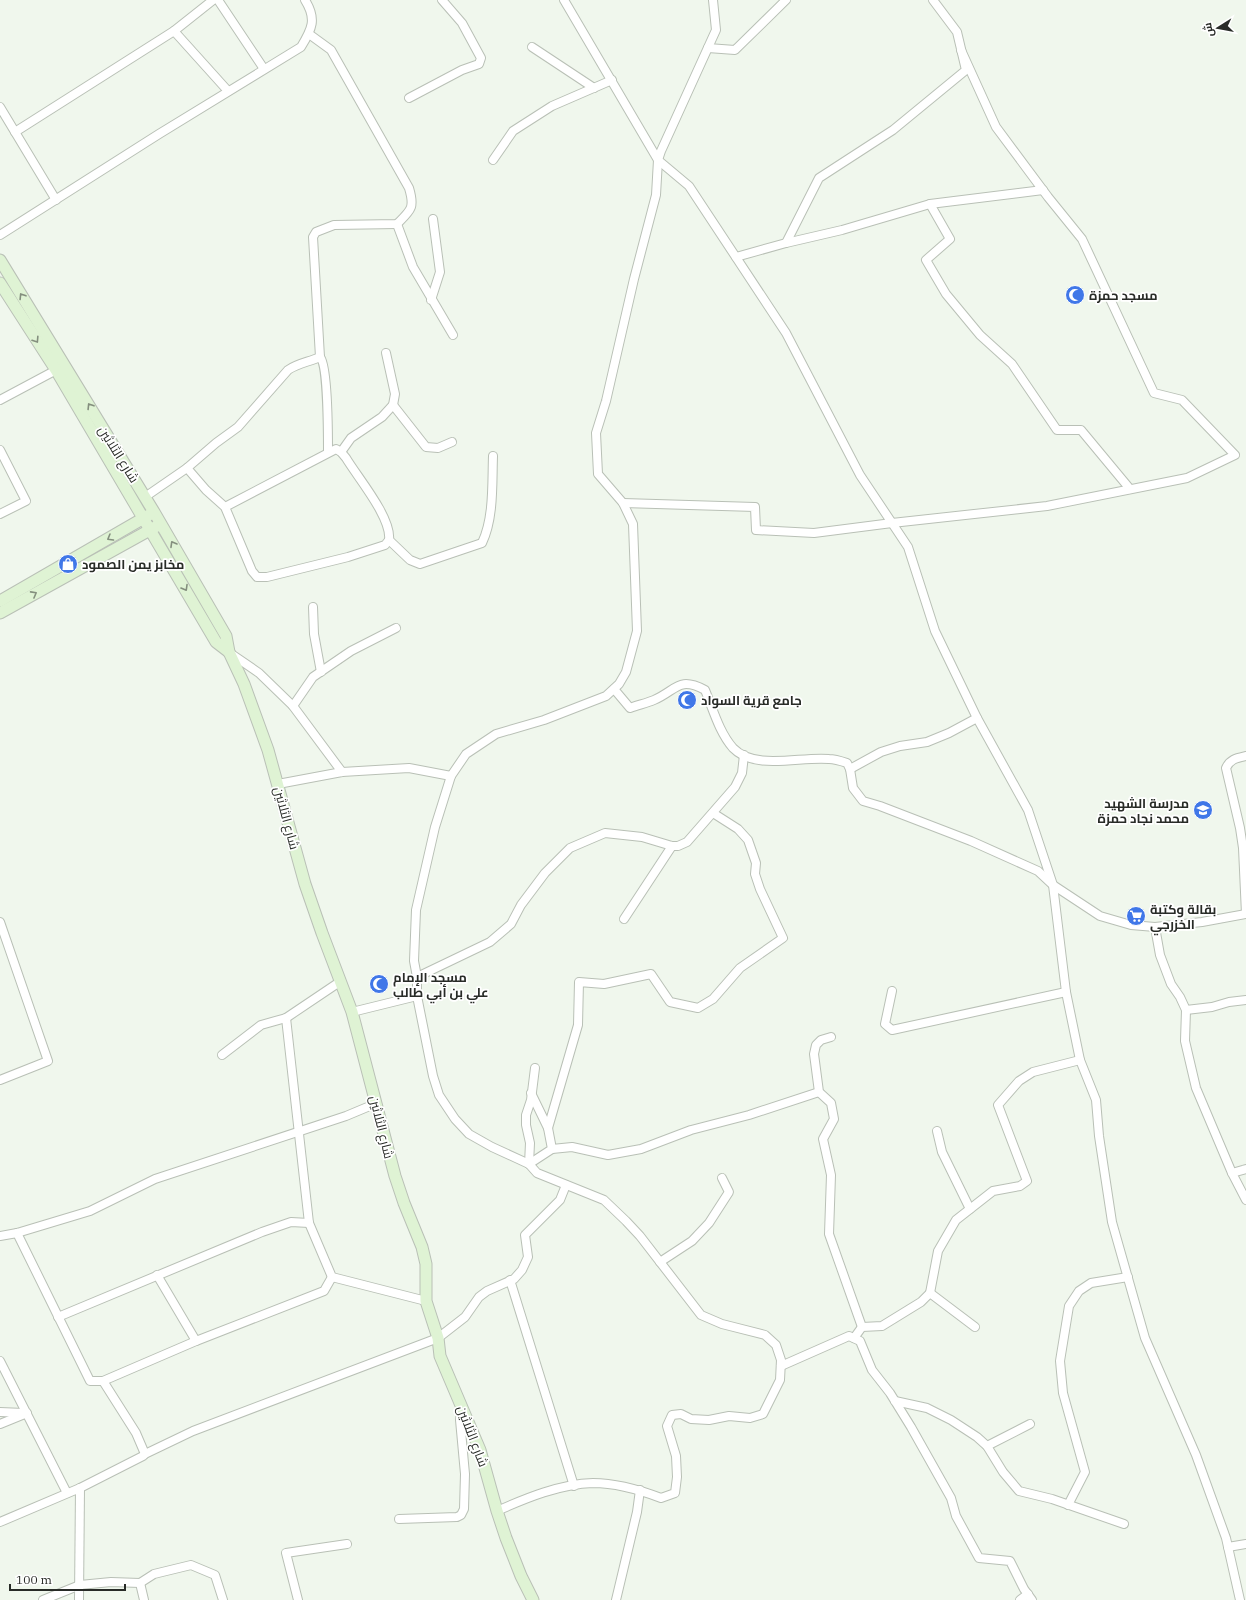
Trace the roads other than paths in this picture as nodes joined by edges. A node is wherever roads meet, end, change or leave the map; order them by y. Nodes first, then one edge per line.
1 (213, 0) edge
2 (218, 0) edge
3 (305, 0) edge
4 (442, 0) edge
5 (564, 0) edge
6 (713, 0) edge
7 (786, 0) edge
8 (933, 0) edge
9 (174, 31) junction
10 (309, 34) junction
11 (532, 47) dead end
12 (708, 48) junction
13 (961, 50) junction
14 (264, 69) junction
15 (612, 80) junction
16 (594, 88) junction
17 (228, 91) junction
18 (409, 98) dead end
19 (0, 107) edge
20 (15, 132) junction
21 (493, 160) dead end
22 (658, 160) junction
23 (1042, 190) junction
24 (56, 200) junction
25 (930, 204) junction
26 (433, 219) dead end
27 (397, 224) junction
28 (0, 236) edge
29 (786, 243) junction
30 (736, 257) junction
31 (0, 260) edge
32 (0, 283) edge
33 (431, 300) junction
34 (453, 334) dead end
35 (386, 353) dead end
36 (320, 358) junction
37 (60, 368) junction
38 (0, 400) edge
39 (393, 405) junction
40 (452, 442) dead end
41 (0, 450) edge
42 (328, 452) junction
43 (341, 452) junction
44 (493, 456) dead end
45 (187, 468) junction
46 (1130, 489) junction
47 (145, 497) junction
48 (623, 504) junction
49 (225, 507) junction
50 (154, 512) junction
51 (0, 514) edge
52 (144, 518) junction
53 (161, 523) junction
54 (892, 523) junction
55 (150, 530) junction
56 (390, 540) junction
57 (0, 601) edge
58 (313, 607) dead end
59 (0, 613) edge
60 (396, 628) dead end
61 (230, 652) junction
62 (320, 672) junction
63 (614, 689) junction
64 (294, 706) junction
65 (977, 718) junction
66 (744, 755) junction
67 (1246, 756) edge
68 (850, 769) junction
69 (342, 772) junction
70 (451, 776) junction
71 (278, 784) junction
72 (713, 813) junction
73 (1243, 829) edge
74 (672, 846) junction
75 (1053, 885) junction
76 (1246, 914) edge
77 (624, 919) dead end
78 (0, 922) edge
79 (1155, 927) junction
80 (417, 978) junction
81 (341, 981) junction
82 (892, 991) dead end
83 (1066, 992) junction
84 (417, 996) junction
85 (1246, 1000) edge
86 (1186, 1010) junction
87 (352, 1012) junction
88 (286, 1018) junction
89 (831, 1037) dead end
90 (222, 1055) dead end
91 (1080, 1060) junction
92 (535, 1068) dead end
93 (0, 1080) edge
94 (819, 1092) junction
95 (531, 1093) junction
96 (377, 1103) junction
97 (548, 1128) junction
98 (937, 1131) dead end
99 (300, 1132) junction
100 (552, 1148) junction
101 (529, 1164) junction
102 (1246, 1169) edge
103 (1232, 1173) junction
104 (722, 1178) dead end
105 (566, 1185) junction
106 (1246, 1200) edge
107 (970, 1209) junction
108 (309, 1223) junction
109 (17, 1233) junction
110 (0, 1236) edge
111 (660, 1262) junction
112 (157, 1275) junction
113 (332, 1277) junction
114 (1128, 1277) junction
115 (510, 1280) junction
116 (930, 1294) junction
117 (426, 1301) junction
118 (58, 1317) junction
119 (862, 1327) junction
120 (976, 1327) dead end
121 (438, 1338) junction
122 (854, 1338) junction
123 (196, 1341) junction
124 (0, 1361) edge
125 (781, 1366) junction
126 (103, 1381) junction
127 (895, 1401) junction
128 (461, 1405) junction
129 (0, 1412) edge
130 (27, 1413) junction
131 (0, 1424) edge
132 (1030, 1424) dead end
133 (987, 1446) junction
134 (144, 1454) junction
135 (574, 1486) junction
136 (80, 1488) junction
137 (640, 1490) junction
138 (67, 1493) junction
139 (1068, 1505) junction
140 (497, 1511) junction
141 (399, 1519) dead end
142 (0, 1522) edge
143 (1124, 1524) dead end
144 (347, 1544) dead end
145 (1246, 1544) edge
146 (1228, 1547) junction
147 (140, 1583) junction
148 (80, 1585) junction
149 (1030, 1597) edge
150 (43, 1600) edge
151 (79, 1600) edge
152 (144, 1600) edge
153 (223, 1600) edge
154 (298, 1600) edge
155 (534, 1600) edge
156 (616, 1600) edge
157 (1020, 1600) edge
158 (1240, 1600) edge

1 - 9 street
2 - 14 street
3 - 10 street
4 - 18 street
5 - 15 street
6 - 12 street
7 - 12 street
8 - 13 street
9 - 17 street
9 - 20 street
10 - 14 street
10 - 27 street
11 - 16 street
12 - 22 street
13 - 23 street
13 - 29 street
14 - 17 street
15 - 16 street
15 - 22 street
16 - 21 street
17 - 24 street
19 - 20 street
20 - 24 street
22 - 30 street
22 - 48 street
23 - 25 street
23 - 46 street
24 - 28 street
25 - 29 street
25 - 46 street
26 - 33 street
27 - 33 street
27 - 36 street
29 - 30 street
30 - 54 street
37 -> 31 street, شارع الثلاثين
32 -> 37 street, شارع الثلاثين
33 - 34 street
35 - 39 street
36 - 42 street
36 - 45 street
37 - 38 street
47 -> 37 street, شارع الثلاثين
37 - 52 street, شارع الثلاثين
39 - 40 street
39 - 43 street
41 - 51 street
42 - 43 street
42 - 49 street
43 - 56 street
44 - 56 street
45 - 47 street
45 - 49 street
46 - 54 street
47 - 50 street, شارع الثلاثين
48 - 54 street
48 - 63 street
49 - 56 street
50 - 52 street
50 - 53 street, شارع الثلاثين
52 - 55 street, شارع الثلاثين
52 -> 57 street
53 - 55 street
61 -> 53 street, شارع الثلاثين
54 - 65 street
59 -> 55 street
55 -> 61 street, شارع الثلاثين
58 - 62 street
60 - 62 street
61 - 64 street
61 - 71 street, شارع الثلاثين
62 - 64 street
63 - 66 street
63 - 70 street
64 - 69 street
65 - 68 street
65 - 75 street
66 - 68 street
66 - 72 street
67 - 73 street
68 - 75 street
69 - 70 street
69 - 71 street
70 - 80 street
71 - 81 street, شارع الثلاثين
72 - 74 street
72 - 97 street
73 - 76 street
74 - 77 street
74 - 80 street
75 - 79 street
75 - 83 street
76 - 79 street
78 - 93 street
79 - 86 street
80 - 84 street
81 - 87 street, شارع الثلاثين
81 - 88 street
82 - 83 street
83 - 91 street
84 - 87 street
84 - 101 street
85 - 86 street
86 - 103 street
87 - 96 street, شارع الثلاثين
88 - 90 street
88 - 99 street
89 - 94 street
91 - 107 street
91 - 114 street
92 - 95 street
94 - 100 street
94 - 119 street
95 - 97 street
95 - 101 street
96 - 99 street
96 - 117 street, شارع الثلاثين
97 - 100 street
98 - 107 street
99 - 108 street
99 - 109 street
100 - 101 street
101 - 105 street
102 - 103 street
103 - 106 street
104 - 111 street
105 - 111 street
105 - 115 street
107 - 116 street
108 - 112 street
108 - 113 street
109 - 110 street
109 - 118 street
111 - 125 street
112 - 118 street
112 - 123 street
113 - 117 street
113 - 123 street
114 - 139 street
114 - 146 street
115 - 121 street
115 - 135 street
116 - 119 street
116 - 120 street
117 - 121 street, شارع الثلاثين
118 - 126 street
119 - 122 street
121 - 128 street, شارع الثلاثين
121 - 134 street
122 - 125 street
122 - 127 street
123 - 126 street
124 - 130 street
125 - 137 street
126 - 134 street
127 - 133 street
127 - 149 street
128 - 140 street, شارع الثلاثين
128 - 141 street
129 - 130 street
130 - 131 street
130 - 138 street
132 - 133 street
133 - 139 street
134 - 136 street
135 - 137 street
135 - 140 street
136 - 138 street
136 - 148 street
137 - 156 street
138 - 142 street
139 - 143 street
140 - 155 street, شارع الثلاثين
144 - 154 street
145 - 146 street
146 - 158 street
147 - 148 street
147 - 152 street
147 - 153 street
148 - 150 street
148 - 151 street
149 - 157 street

